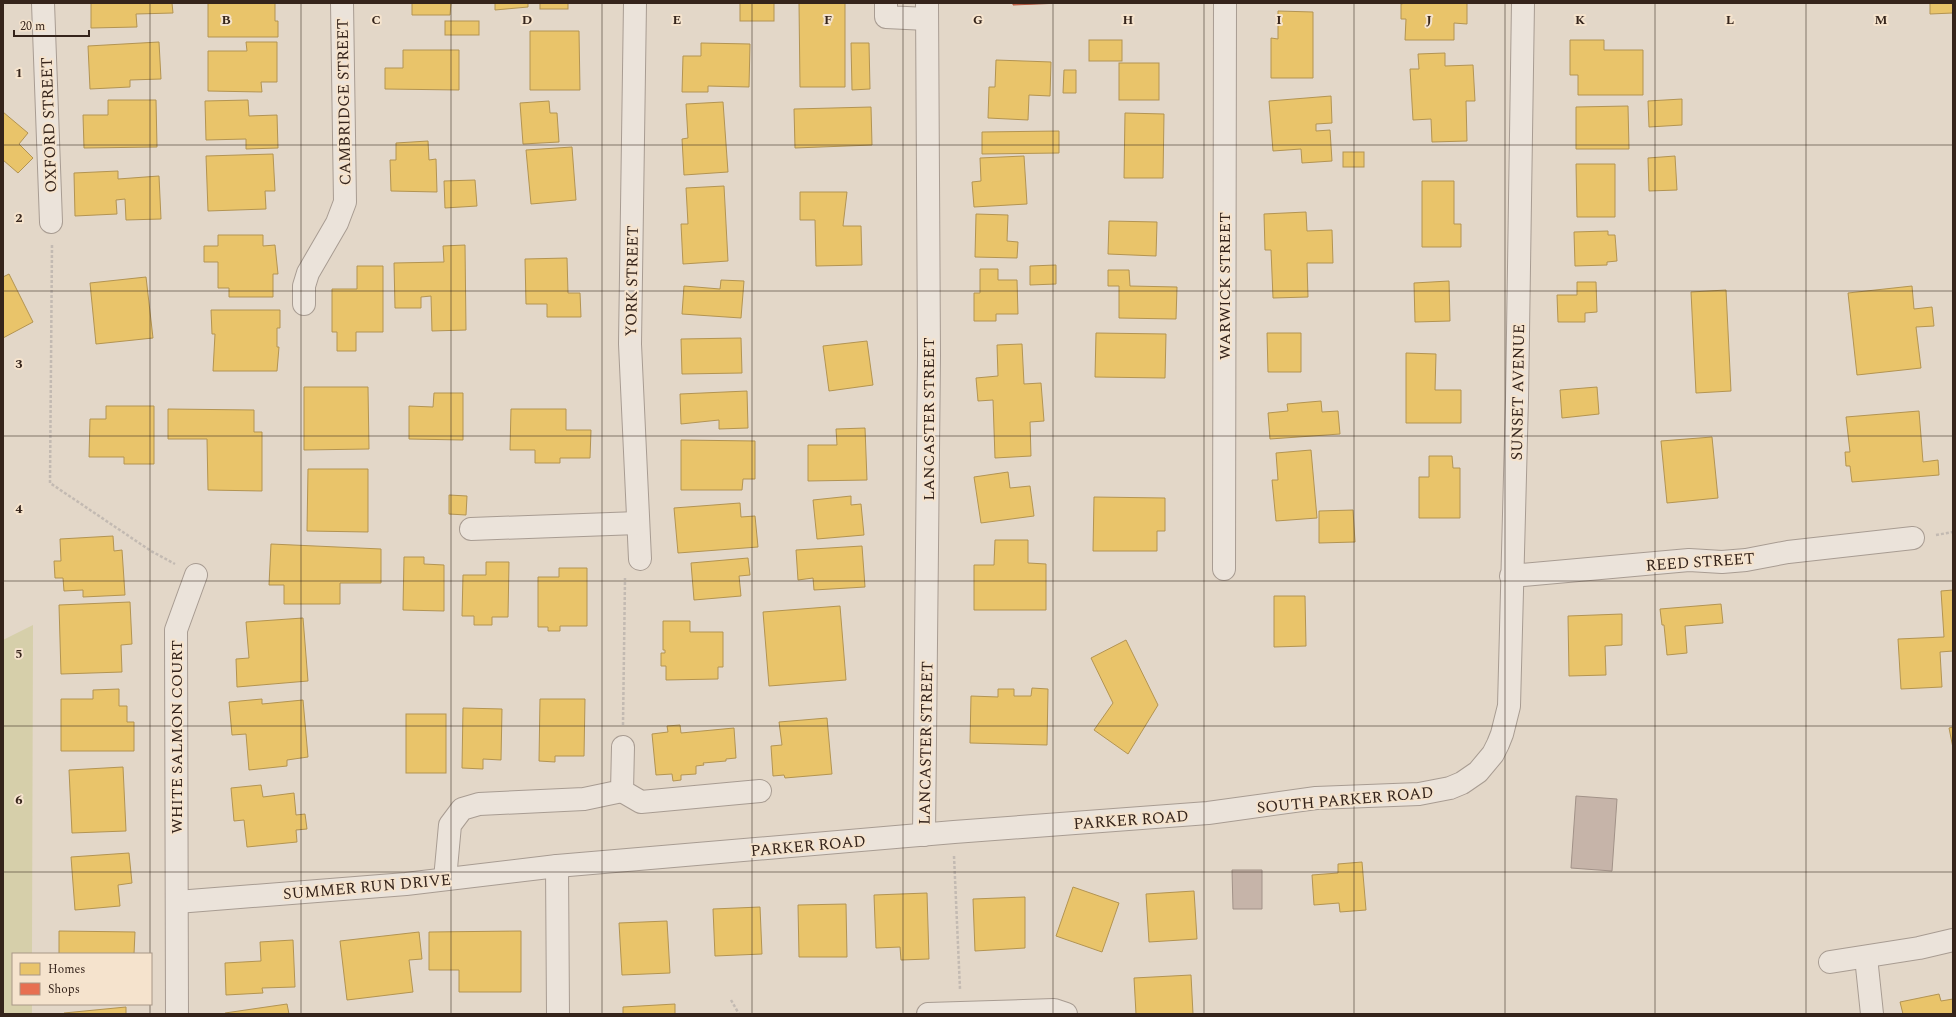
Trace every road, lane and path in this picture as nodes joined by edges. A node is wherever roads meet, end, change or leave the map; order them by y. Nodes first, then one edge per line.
1 (43, 3) edge
2 (342, 3) edge
3 (635, 3) edge
4 (886, 3) edge
5 (1225, 3) edge
6 (1523, 3) edge
7 (927, 11) edge
8 (51, 222) joint
9 (304, 304) dead end
10 (638, 523) junction
11 (471, 529) dead end
12 (1913, 538) dead end
13 (640, 559) joint
14 (168, 560) dead end
15 (1224, 569) dead end
16 (196, 576) dead end
17 (1511, 576) junction
18 (623, 747) joint
19 (1478, 772) joint
20 (622, 791) junction
21 (760, 791) dead end
22 (1208, 813) joint
23 (924, 835) junction
24 (954, 842) junction
25 (557, 866) junction
26 (445, 879) junction
27 (177, 902) junction
28 (1953, 940) edge
29 (1866, 957) junction
30 (1830, 962) dead end
31 (960, 981) dead end
32 (731, 1000) dead end
33 (177, 1014) edge
34 (558, 1014) edge
35 (740, 1014) edge
36 (928, 1014) edge
37 (1066, 1014) edge
38 (1872, 1014) edge

1 - 8 street, OXFORD STREET
2 - 9 street, CAMBRIDGE STREET
3 - 10 street, YORK STREET
4 - 7 street
5 - 15 street, WARWICK STREET
6 - 17 street, SUNSET AVENUE
7 - 23 street, LANCASTER STREET
8 - 14 path
10 - 11 street
10 - 13 street, YORK STREET
12 - 17 street, REED STREET
13 - 18 path
16 - 27 street, WHITE SALMON COURT
17 - 19 street, SUNSET AVENUE
18 - 20 street
19 - 22 street, SOUTH PARKER ROAD
20 - 21 street
20 - 26 street
22 - 24 street, PARKER ROAD
23 - 24 street, PARKER ROAD
23 - 25 street, PARKER ROAD
24 - 31 path
25 - 26 street, SUMMER RUN DRIVE
25 - 34 street
26 - 27 street, SUMMER RUN DRIVE
27 - 33 street, WHITE SALMON COURT
28 - 29 street
29 - 30 street
29 - 38 street
32 - 35 path
36 - 37 street

